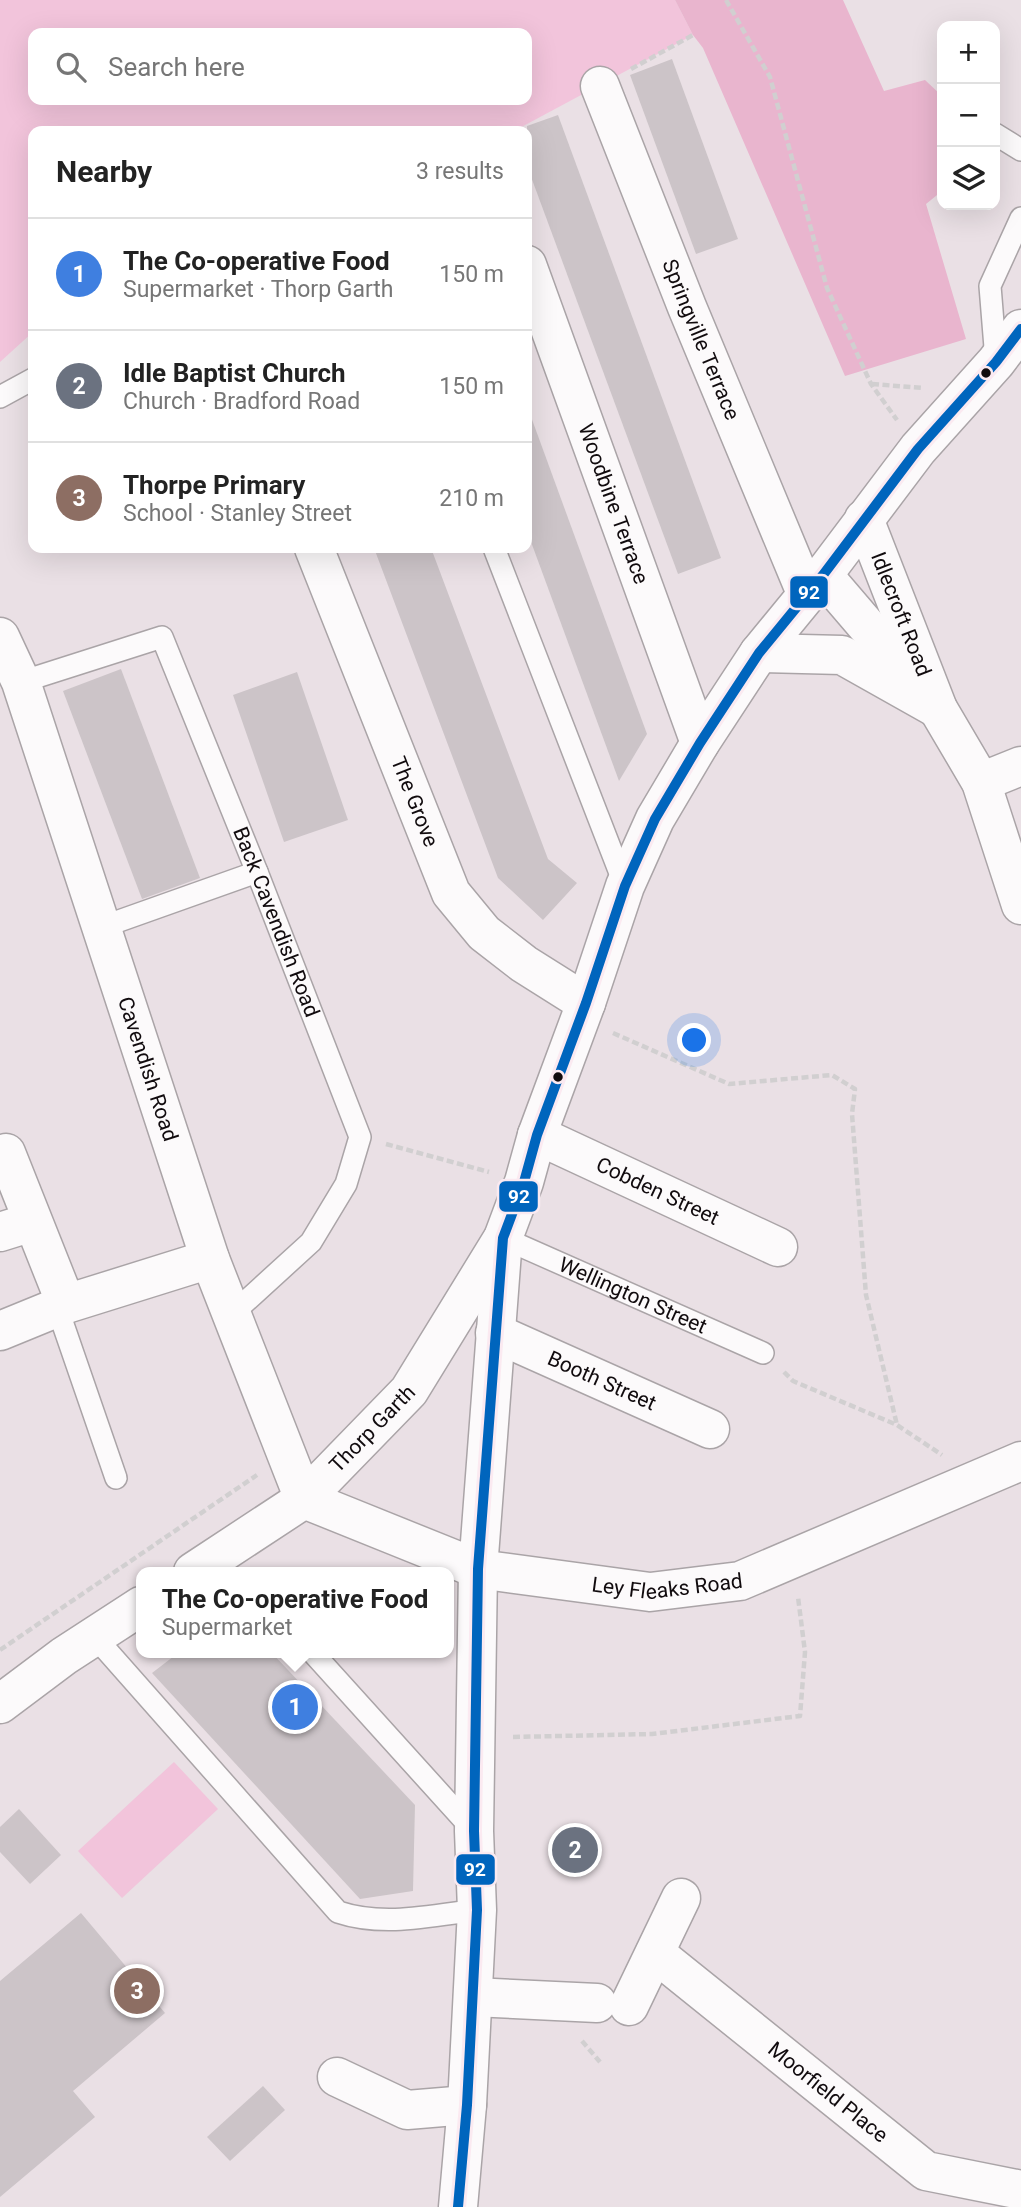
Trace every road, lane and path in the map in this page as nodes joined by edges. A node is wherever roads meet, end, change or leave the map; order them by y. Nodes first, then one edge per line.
1 (726, 0) edge
2 (693, 36) dead end
3 (600, 86) joint
4 (1000, 137) edge
5 (1021, 150) edge
6 (1021, 218) edge
7 (532, 279) edge
8 (1021, 329) edge
9 (996, 362) junction
10 (28, 382) edge
11 (0, 397) edge
12 (918, 449) junction
13 (864, 519) junction
14 (316, 553) edge
15 (496, 553) edge
16 (815, 584) junction
17 (0, 637) edge
18 (759, 653) junction
19 (21, 682) junction
20 (938, 709) junction
21 (700, 743) junction
22 (1021, 766) edge
23 (981, 782) junction
24 (257, 872) junction
25 (625, 886) junction
26 (1021, 905) edge
27 (102, 928) junction
28 (583, 1011) junction
29 (537, 1135) junction
30 (360, 1136) junction
31 (6, 1153) dead end
32 (524, 1182) junction
33 (16, 1227) edge
34 (503, 1238) junction
35 (778, 1247) dead end
36 (211, 1259) junction
37 (62, 1306) junction
38 (232, 1314) junction
39 (0, 1331) edge
40 (495, 1333) junction
41 (763, 1353) joint
42 (897, 1425) junction
43 (710, 1429) dead end
44 (287, 1455) junction
45 (1021, 1461) edge
46 (116, 1478) dead end
47 (978, 1479) junction
48 (304, 1499) junction
49 (794, 1558) junction
50 (219, 1566) edge
51 (478, 1569) junction
52 (136, 1609) edge
53 (94, 1636) junction
54 (0, 1650) edge
55 (318, 1658) edge
56 (0, 1704) edge
57 (509, 1737) dead end
58 (474, 1831) junction
59 (681, 1898) dead end
60 (477, 1910) junction
61 (655, 1953) junction
62 (473, 1997) junction
63 (337, 2077) dead end
64 (467, 2105) junction
65 (1021, 2190) edge
66 (458, 2207) edge

1 - 12 path
2 - 3 path
3 - 16 street, Springville Terrace
4 - 5 lane
6 - 9 lane
7 - 21 street, Woodbine Terrace
8 - 9 street
9 - 12 street
10 - 11 lane
12 - 13 street
13 - 16 street
13 - 20 street, Idlecroft Road
14 - 28 street, The Grove
15 - 25 lane
16 - 18 street
16 - 20 street, Idlecroft Road
17 - 19 street, Cavendish Road
18 - 20 street, Idlecroft Road
18 - 21 street
19 - 24 lane, Back Cavendish Road
19 - 27 street, Cavendish Road
20 - 23 street, Idlecroft Road
21 - 25 street
22 - 23 street
23 - 26 street, Idlecroft Road
24 - 27 lane
24 - 30 lane, Back Cavendish Road
25 - 28 street
27 - 36 street, Cavendish Road
28 - 29 street
28 - 42 path
29 - 32 street
29 - 35 street, Cobden Street
30 - 32 path
30 - 38 lane
31 - 33 street
32 - 34 street
33 - 37 street
34 - 40 street
34 - 41 lane, Wellington Street
34 - 48 street, Thorp Garth
36 - 37 street
36 - 38 street, Cavendish Road
37 - 39 street
37 - 46 lane
38 - 44 street, Cavendish Road
40 - 43 street, Booth Street
40 - 51 street
41 - 42 path
42 - 47 path
44 - 48 street, Cavendish Road
44 - 54 path
45 - 47 street, Ley Fleaks Road
47 - 49 street, Ley Fleaks Road
48 - 50 street, Thorp Garth
48 - 51 street, Ley Fleaks Road
49 - 51 street, Ley Fleaks Road
49 - 57 path
51 - 58 street
52 - 53 street
53 - 56 street
53 - 60 lane
55 - 58 lane
58 - 60 street
59 - 61 street
60 - 62 street
61 - 62 street
61 - 65 street, Moorfield Place
62 - 64 street
63 - 64 street
64 - 66 street

